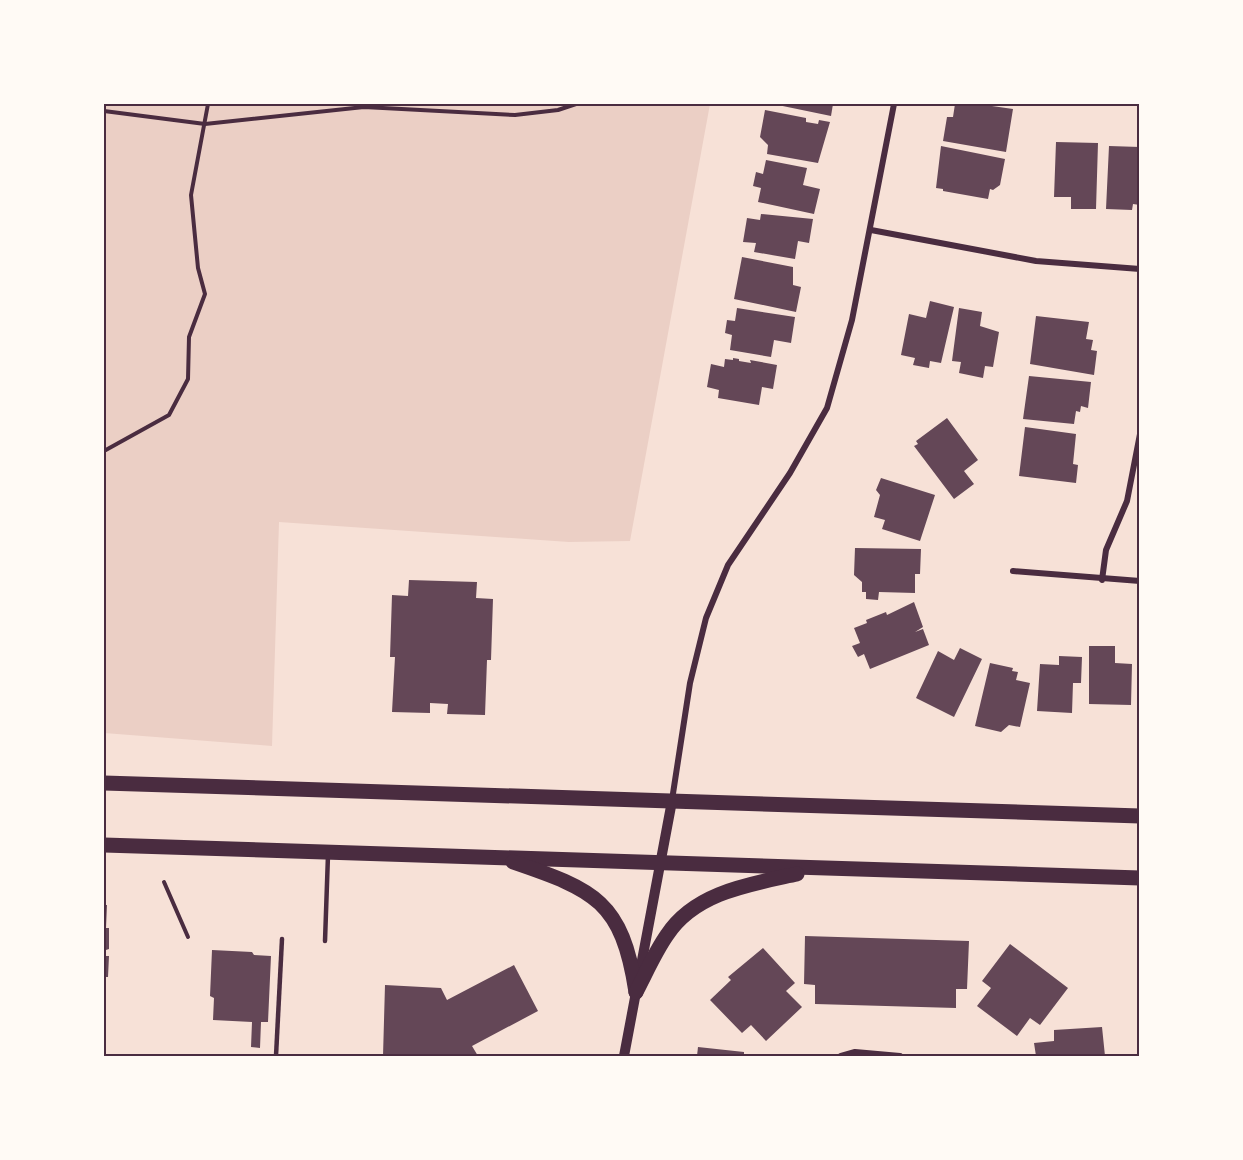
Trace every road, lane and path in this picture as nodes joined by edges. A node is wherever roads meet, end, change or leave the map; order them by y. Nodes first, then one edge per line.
1 (208, 104) edge
2 (576, 104) edge
3 (894, 104) edge
4 (104, 111) edge
5 (205, 124) junction
6 (871, 230) junction
7 (1140, 269) edge
8 (1140, 434) edge
9 (104, 451) edge
10 (1013, 572) dead end
11 (1102, 580) junction
12 (1140, 581) edge
13 (104, 783) edge
14 (672, 801) junction
15 (1140, 816) edge
16 (104, 845) edge
17 (328, 852) junction
18 (497, 857) junction
19 (661, 862) junction
20 (820, 870) junction
21 (1140, 878) edge
22 (164, 882) dead end
23 (188, 937) dead end
24 (282, 939) dead end
25 (325, 941) dead end
26 (636, 992) junction
27 (276, 1056) edge
28 (624, 1056) edge
29 (841, 1056) edge
30 (900, 1056) edge

1 - 5 path
2 - 5 path
3 - 6 street
4 - 5 path
5 - 9 path
6 - 7 street
6 - 14 street
8 - 11 street
10 - 11 street
11 - 12 street
13 - 14 main road
14 - 15 main road
14 - 19 street
16 - 17 main road
17 - 18 main road
17 - 25 lane
18 - 19 main road
18 - 26 main road
19 - 20 main road
19 - 26 street
20 - 21 main road
20 - 26 main road
22 - 23 path
24 - 27 lane
26 - 28 street
29 - 30 street

